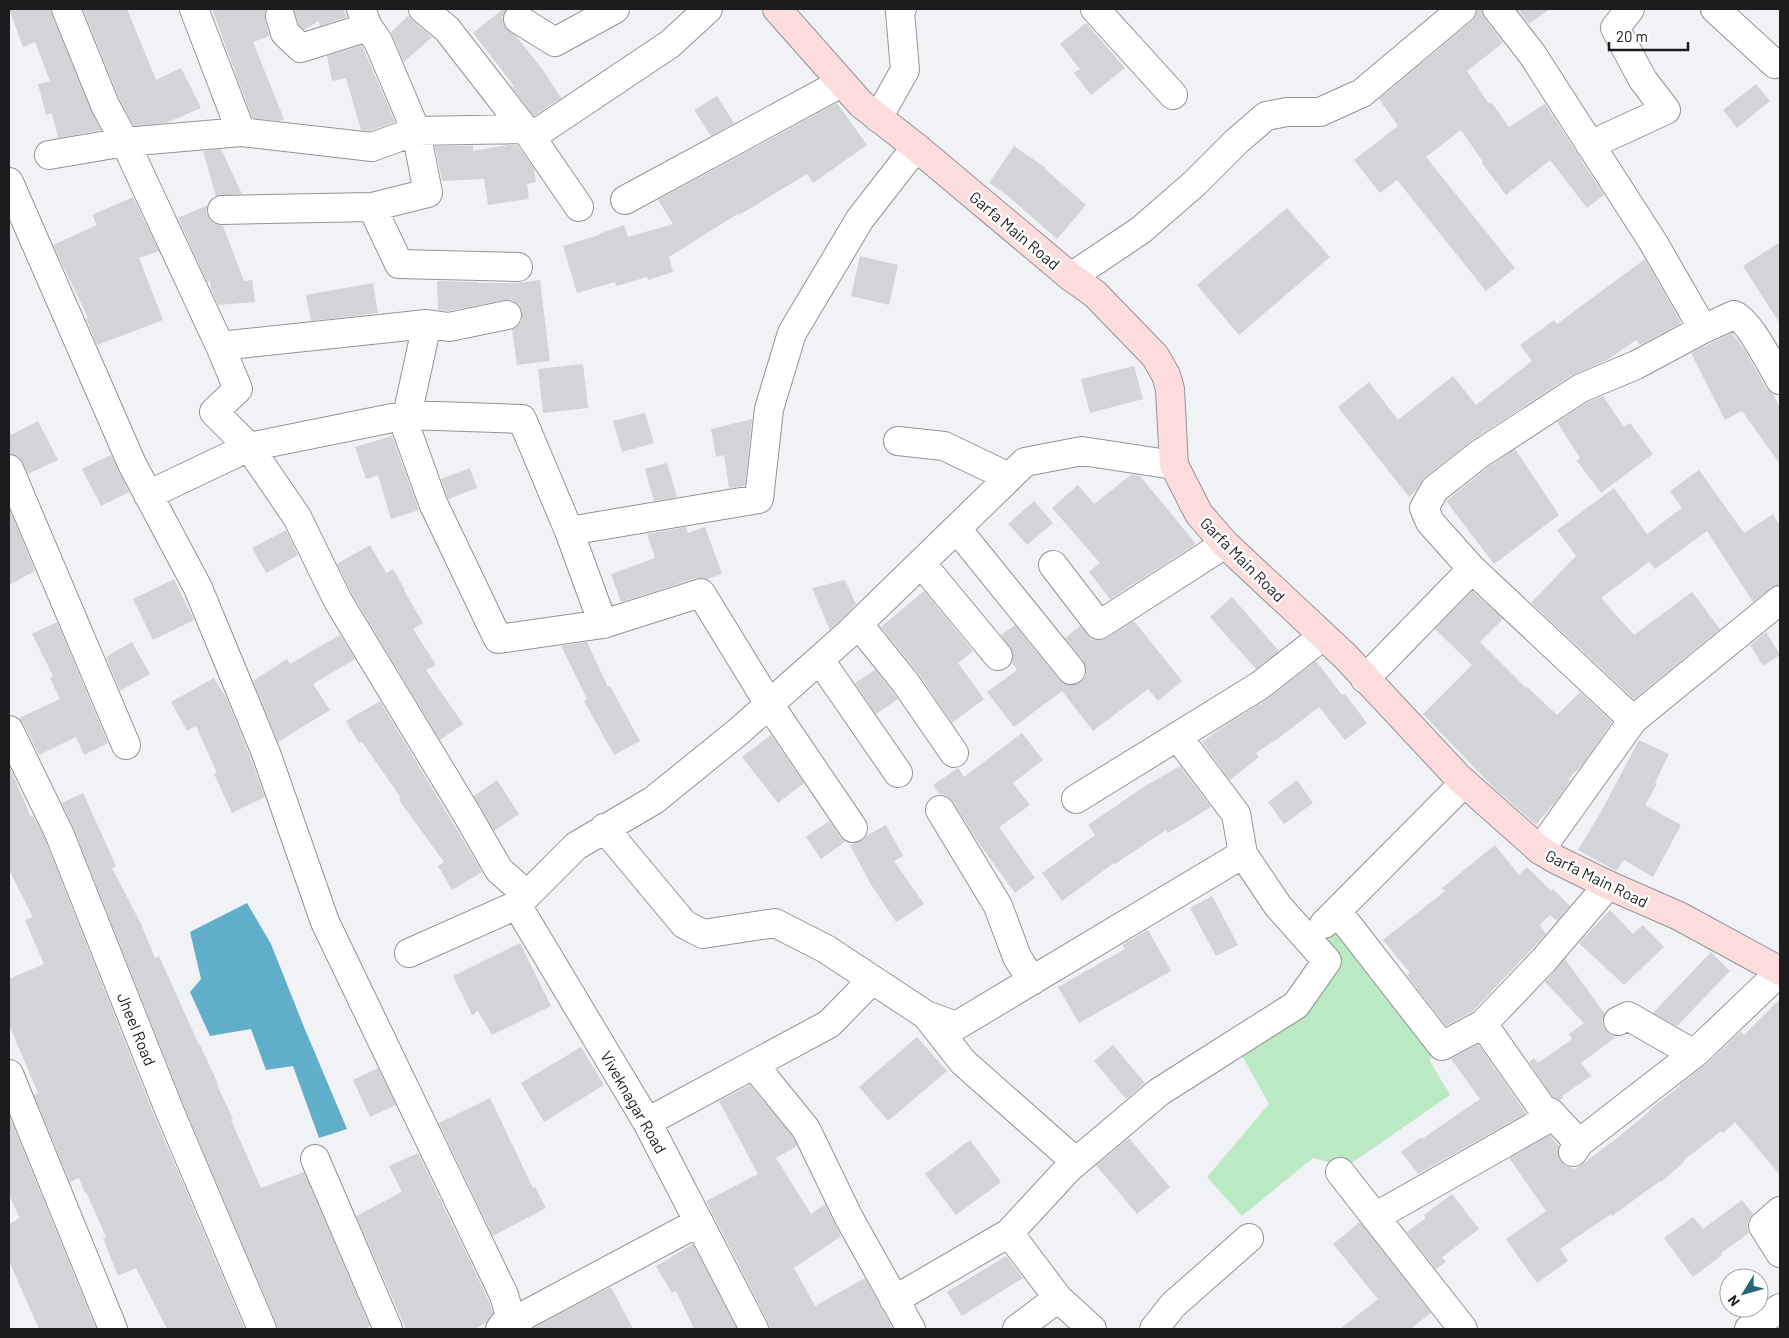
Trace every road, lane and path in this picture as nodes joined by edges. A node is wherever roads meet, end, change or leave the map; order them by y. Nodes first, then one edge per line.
1 (66, 9) edge
2 (194, 9) edge
3 (423, 9) edge
4 (615, 9) edge
5 (708, 9) edge
6 (777, 9) edge
7 (902, 9) edge
8 (1095, 9) edge
9 (1462, 9) edge
10 (1497, 9) edge
11 (1630, 9) edge
12 (1715, 9) edge
13 (280, 16) dead end
14 (365, 18) edge
15 (518, 19) dead end
16 (1780, 62) edge
17 (841, 83) junction
18 (1173, 95) dead end
19 (878, 118) junction
20 (416, 131) junction
21 (241, 132) junction
22 (528, 133) junction
23 (125, 142) junction
24 (1590, 144) junction
25 (916, 147) junction
26 (50, 155) dead end
27 (9, 182) edge
28 (625, 200) dead end
29 (579, 206) dead end
30 (372, 207) junction
31 (222, 210) dead end
32 (518, 267) dead end
33 (1071, 277) junction
34 (507, 314) dead end
35 (427, 324) junction
36 (1703, 329) junction
37 (220, 346) junction
38 (1780, 380) edge
39 (407, 415) junction
40 (898, 441) dead end
41 (249, 447) junction
42 (1174, 465) junction
43 (9, 469) edge
44 (1010, 477) junction
45 (148, 495) junction
46 (957, 529) junction
47 (569, 531) junction
48 (1225, 544) junction
49 (921, 563) junction
50 (1053, 565) dead end
51 (1472, 569) junction
52 (1780, 600) edge
53 (603, 624) junction
54 (859, 625) junction
55 (1323, 636) junction
56 (998, 656) dead end
57 (820, 660) junction
58 (1071, 670) dead end
59 (1365, 679) junction
60 (770, 704) junction
61 (1633, 720) junction
62 (9, 730) edge
63 (1178, 737) junction
64 (126, 745) dead end
65 (954, 753) dead end
66 (898, 773) dead end
67 (1464, 783) junction
68 (1076, 799) dead end
69 (940, 810) dead end
70 (604, 828) junction
71 (853, 828) dead end
72 (1540, 850) junction
73 (1243, 854) junction
74 (1608, 886) junction
75 (526, 895) junction
76 (1337, 911) junction
77 (1309, 940) junction
78 (409, 953) dead end
79 (1780, 971) edge
80 (872, 980) junction
81 (1032, 981) junction
82 (926, 1014) junction
83 (1618, 1021) dead end
84 (1483, 1024) junction
85 (1694, 1054) junction
86 (754, 1064) junction
87 (9, 1074) edge
88 (1549, 1118) junction
89 (647, 1122) junction
90 (315, 1159) dead end
91 (1076, 1162) junction
92 (1340, 1172) dead end
93 (1780, 1211) edge
94 (1375, 1217) junction
95 (698, 1222) junction
96 (1009, 1233) junction
97 (1249, 1238) dead end
98 (1780, 1253) edge
99 (1058, 1298) junction
100 (894, 1300) junction
101 (1780, 1308) edge
102 (508, 1326) edge
103 (113, 1329) edge
104 (262, 1329) edge
105 (388, 1329) edge
106 (754, 1329) edge
107 (911, 1329) edge
108 (1017, 1329) edge
109 (1092, 1329) edge
110 (1154, 1329) edge
111 (1463, 1329) edge
112 (1749, 1329) edge

1 - 23 street
2 - 21 street
3 - 22 street
4 - 15 street
5 - 22 street
6 - 17 main road, Garfa Main Road
7 - 19 street
8 - 18 street
9 - 33 street
10 - 24 street
11 - 24 street
12 - 16 street
13 - 14 street
14 - 20 street
17 - 19 main road, Garfa Main Road
17 - 28 street
19 - 25 main road, Garfa Main Road
20 - 21 street
20 - 22 street
20 - 30 street
21 - 23 street
22 - 29 street
23 - 26 street
23 - 37 street
24 - 36 street
25 - 33 main road, Garfa Main Road
25 - 47 street
27 - 45 street
30 - 31 street
30 - 32 street
33 - 42 main road, Garfa Main Road
34 - 35 street
35 - 37 street
35 - 39 street
36 - 38 street
36 - 51 street
37 - 41 street, Viveknagar Road
39 - 41 street
39 - 47 street
39 - 53 street
40 - 44 street
41 - 45 street
41 - 75 street, Viveknagar Road
42 - 44 street
42 - 48 main road, Garfa Main Road
43 - 64 street
44 - 46 street
45 - 102 street
46 - 49 street
46 - 58 street
47 - 53 street
48 - 50 street
48 - 55 main road, Garfa Main Road
49 - 54 street
49 - 56 street
51 - 59 street
51 - 61 street
52 - 61 street
53 - 60 street
54 - 57 street
54 - 65 street
55 - 59 main road, Garfa Main Road
55 - 63 street
57 - 60 street
57 - 66 street
59 - 67 main road, Garfa Main Road
60 - 70 street
60 - 71 street
61 - 72 street
62 - 104 street, Jheel Road
63 - 68 street
63 - 73 street
67 - 72 main road, Garfa Main Road
67 - 76 street
69 - 81 street
70 - 75 street
70 - 80 street
72 - 74 main road, Garfa Main Road
73 - 77 street
73 - 81 street
74 - 79 main road, Garfa Main Road
74 - 84 street
75 - 78 street
75 - 89 street, Viveknagar Road
76 - 77 street
76 - 84 street
77 - 91 street
79 - 85 street
80 - 82 street
80 - 86 street
81 - 82 street
82 - 91 street
83 - 85 street
84 - 88 street
85 - 88 street
86 - 89 street
86 - 100 street
87 - 103 street
88 - 94 street
89 - 95 street, Viveknagar Road
90 - 105 street
91 - 96 street
92 - 94 street
93 - 98 street
94 - 111 street
95 - 102 street
95 - 106 street, Viveknagar Road
96 - 99 street
96 - 100 street
97 - 110 street
99 - 108 street
99 - 109 street
100 - 107 street
101 - 112 street

